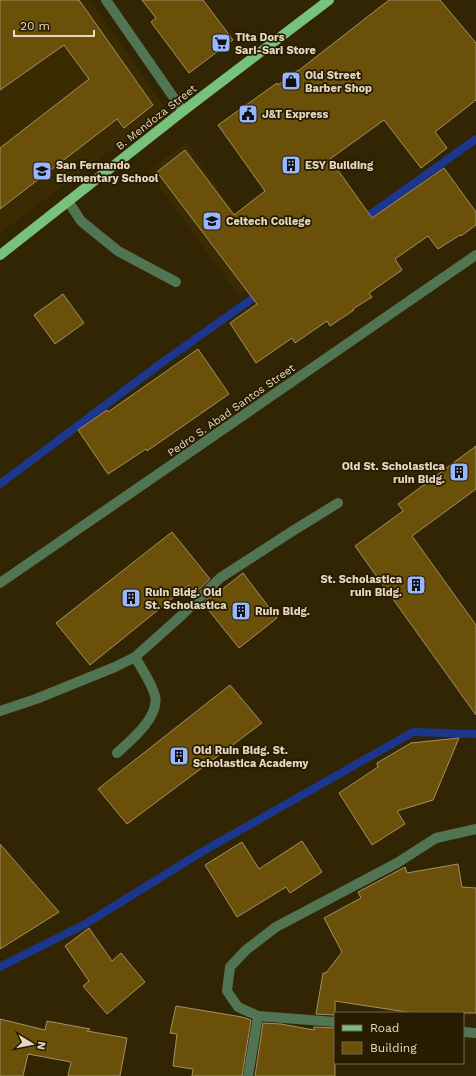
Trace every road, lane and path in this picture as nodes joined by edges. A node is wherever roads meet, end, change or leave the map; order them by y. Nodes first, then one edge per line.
1 (106, 0) edge
2 (329, 0) edge
3 (183, 111) junction
4 (68, 201) junction
5 (0, 255) edge
6 (476, 255) edge
7 (176, 282) dead end
8 (338, 503) dead end
9 (0, 583) edge
10 (135, 656) junction
11 (0, 711) edge
12 (117, 753) dead end
13 (476, 829) edge
14 (258, 1016) junction
15 (334, 1022) edge
16 (464, 1032) edge
17 (476, 1033) edge
18 (248, 1076) edge

1 - 3 street
2 - 3 main road, B. Mendoza Street
3 - 4 main road, B. Mendoza Street
4 - 5 main road, B. Mendoza Street
4 - 7 street
6 - 9 street, Pedro S. Abad Santos Street
8 - 10 street
10 - 11 street
10 - 12 street
13 - 14 street
14 - 15 street
14 - 18 street
16 - 17 street

